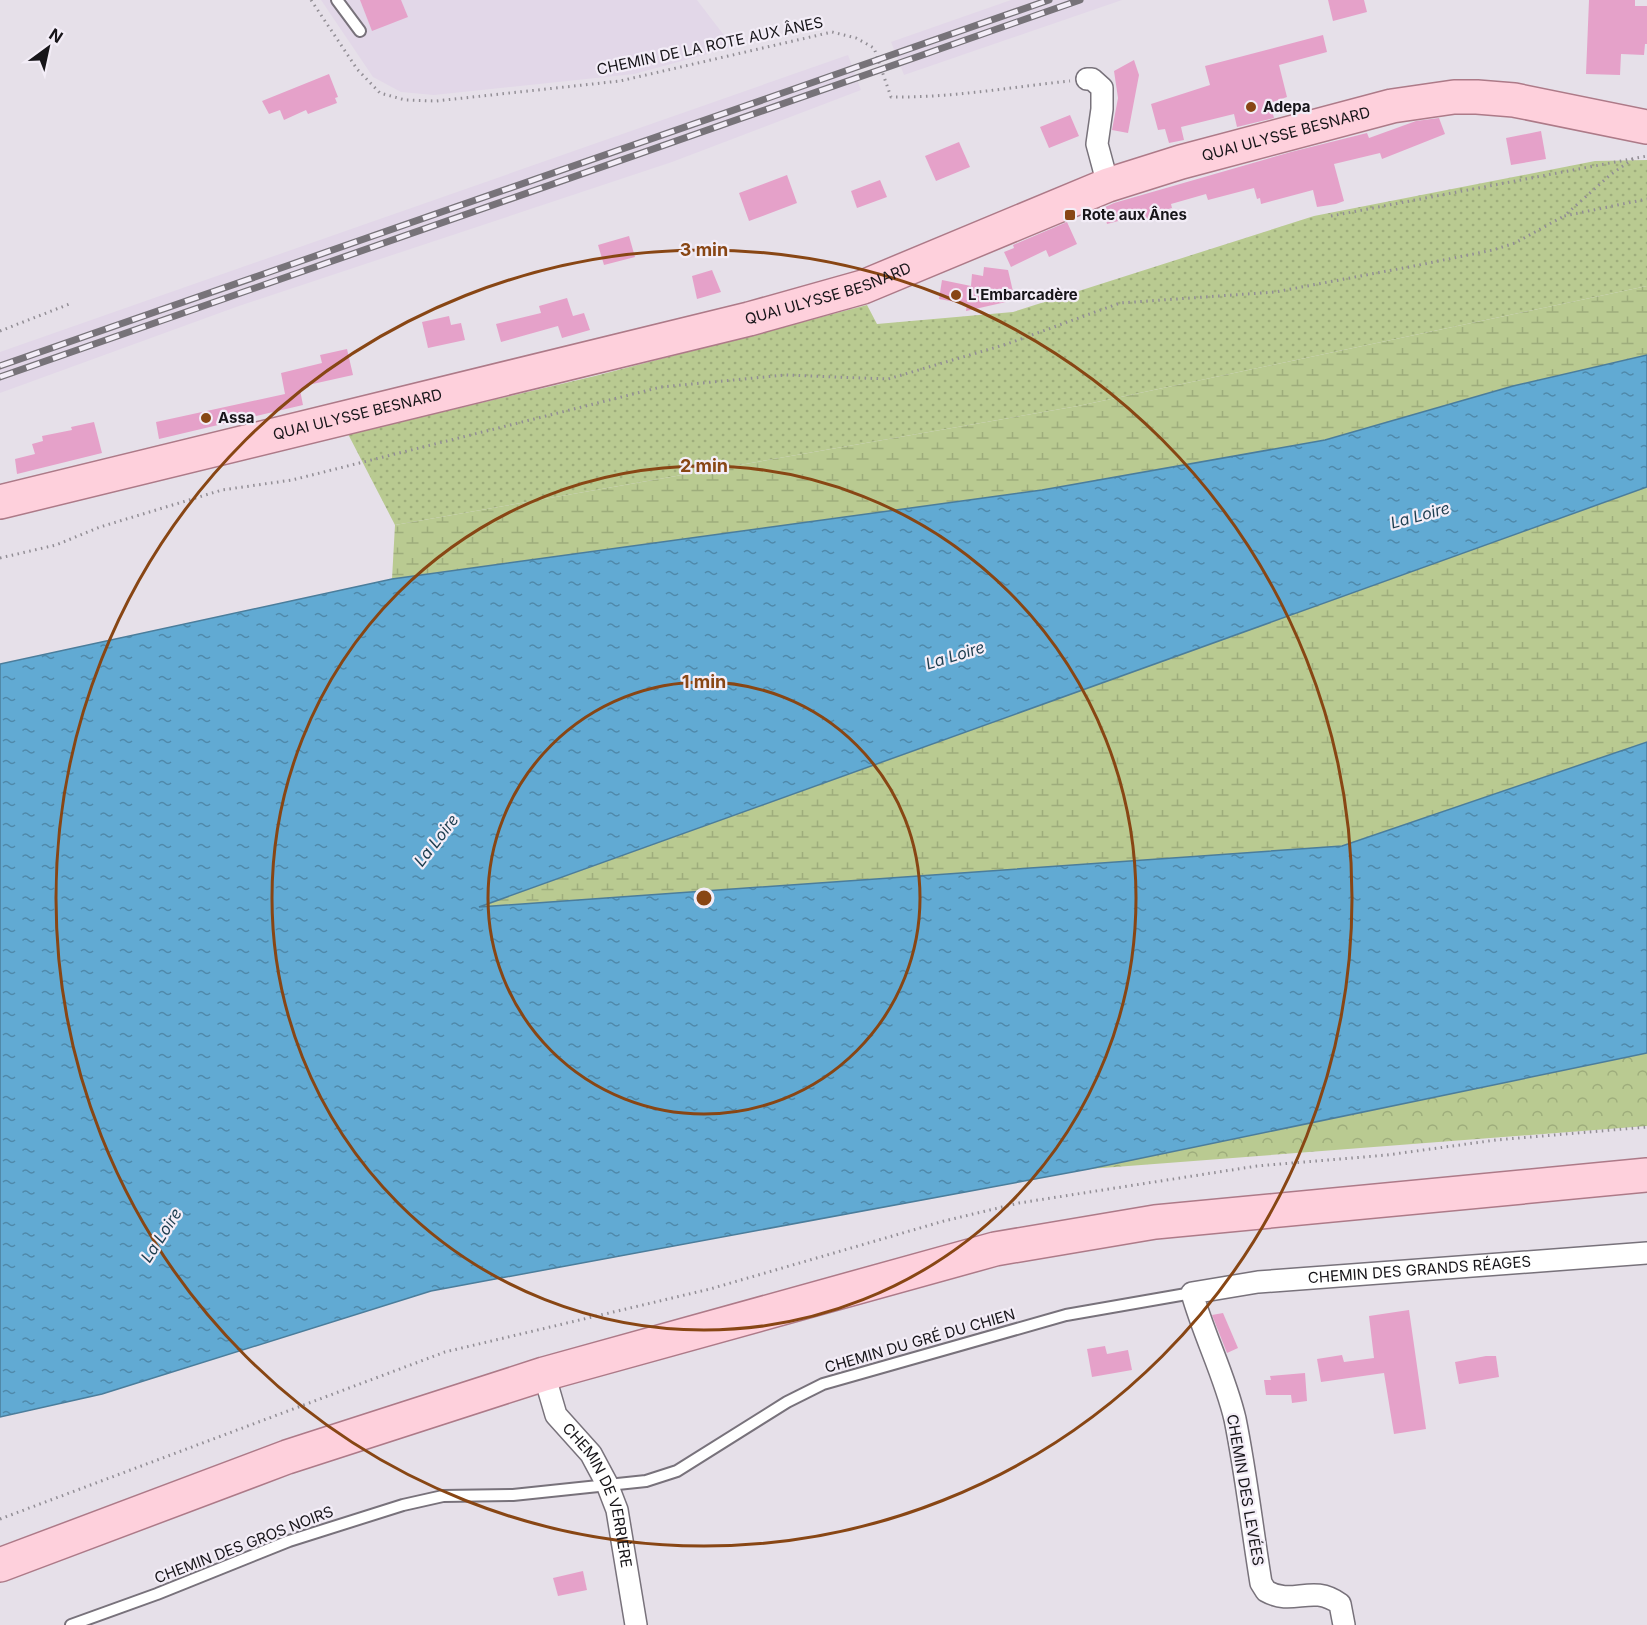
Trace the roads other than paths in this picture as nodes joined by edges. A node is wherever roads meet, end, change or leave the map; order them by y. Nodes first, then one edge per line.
1 (337, 0) edge
2 (360, 31) dead end
3 (1087, 79) road end
4 (1647, 127) edge
5 (1108, 185) junction
6 (0, 502) edge
7 (1647, 1175) edge
8 (1647, 1253) edge
9 (1192, 1293) junction
10 (544, 1374) junction
11 (608, 1484) junction
12 (0, 1565) edge
13 (71, 1625) edge
14 (636, 1625) edge
15 (1344, 1625) edge

1 - 2 lane
3 - 5 street
4 - 5 main road, QUAI ULYSSE BESNARD
5 - 6 main road, QUAI ULYSSE BESNARD
7 - 10 main road
8 - 9 street, CHEMIN DES GRANDS RÉAGES
9 - 11 lane, CHEMIN DU GRÉ DU CHIEN
9 - 15 street, CHEMIN DES LEVÉES
10 - 11 street, CHEMIN DE VERRIÈRE
10 - 12 main road
11 - 13 lane, CHEMIN DES GROS NOIRS
11 - 14 street, CHEMIN DE VERRIÈRE

